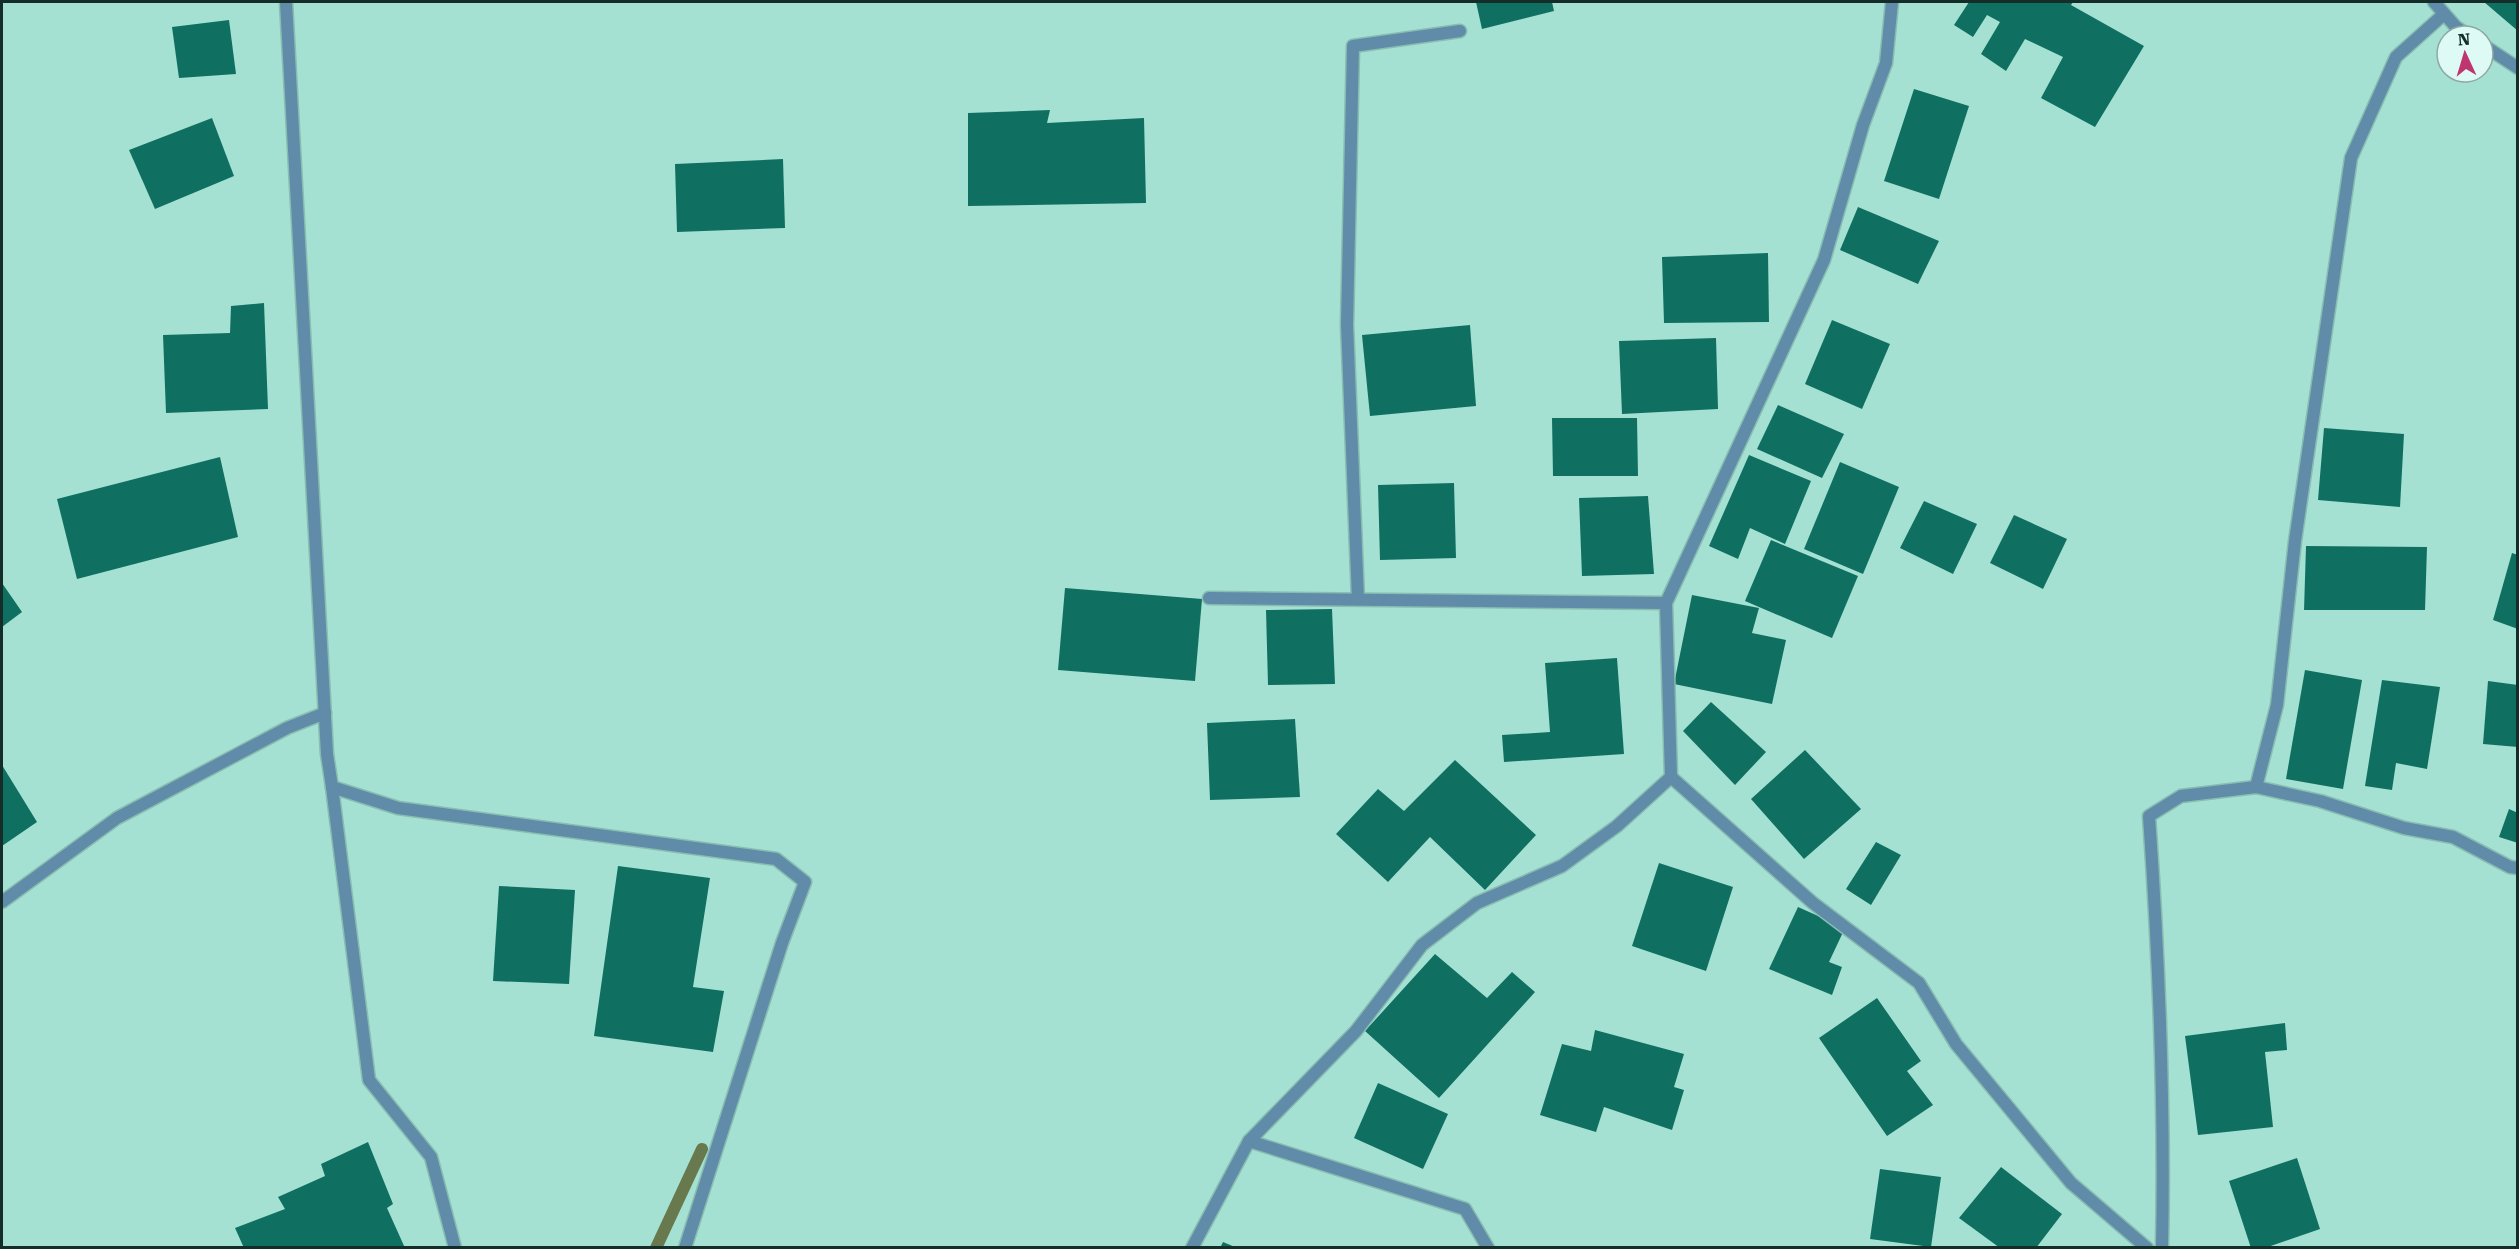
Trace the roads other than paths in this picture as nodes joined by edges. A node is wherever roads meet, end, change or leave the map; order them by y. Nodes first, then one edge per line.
1 (286, 2) edge
2 (1892, 2) edge
3 (2434, 2) edge
4 (2444, 14) junction
5 (2453, 24) edge
6 (1460, 31) dead end
7 (2495, 53) edge
8 (2517, 68) edge
9 (1209, 598) dead end
10 (1358, 600) junction
11 (1666, 603) junction
12 (325, 713) junction
13 (1671, 777) junction
14 (332, 787) junction
15 (2256, 787) junction
16 (2517, 868) edge
17 (2, 902) edge
18 (1249, 1141) junction
19 (455, 1248) edge
20 (685, 1248) edge
21 (1192, 1248) edge
22 (1488, 1248) edge
23 (2146, 1248) edge
24 (2162, 1248) edge

1 - 12 street
2 - 11 street
3 - 4 street
4 - 5 street
4 - 15 street
6 - 10 street
7 - 8 street
9 - 10 street
10 - 11 street
11 - 13 street
12 - 14 street
12 - 17 street
13 - 18 street
13 - 23 street
14 - 19 street
14 - 20 street
15 - 16 street
15 - 24 street
18 - 21 street
18 - 22 street

